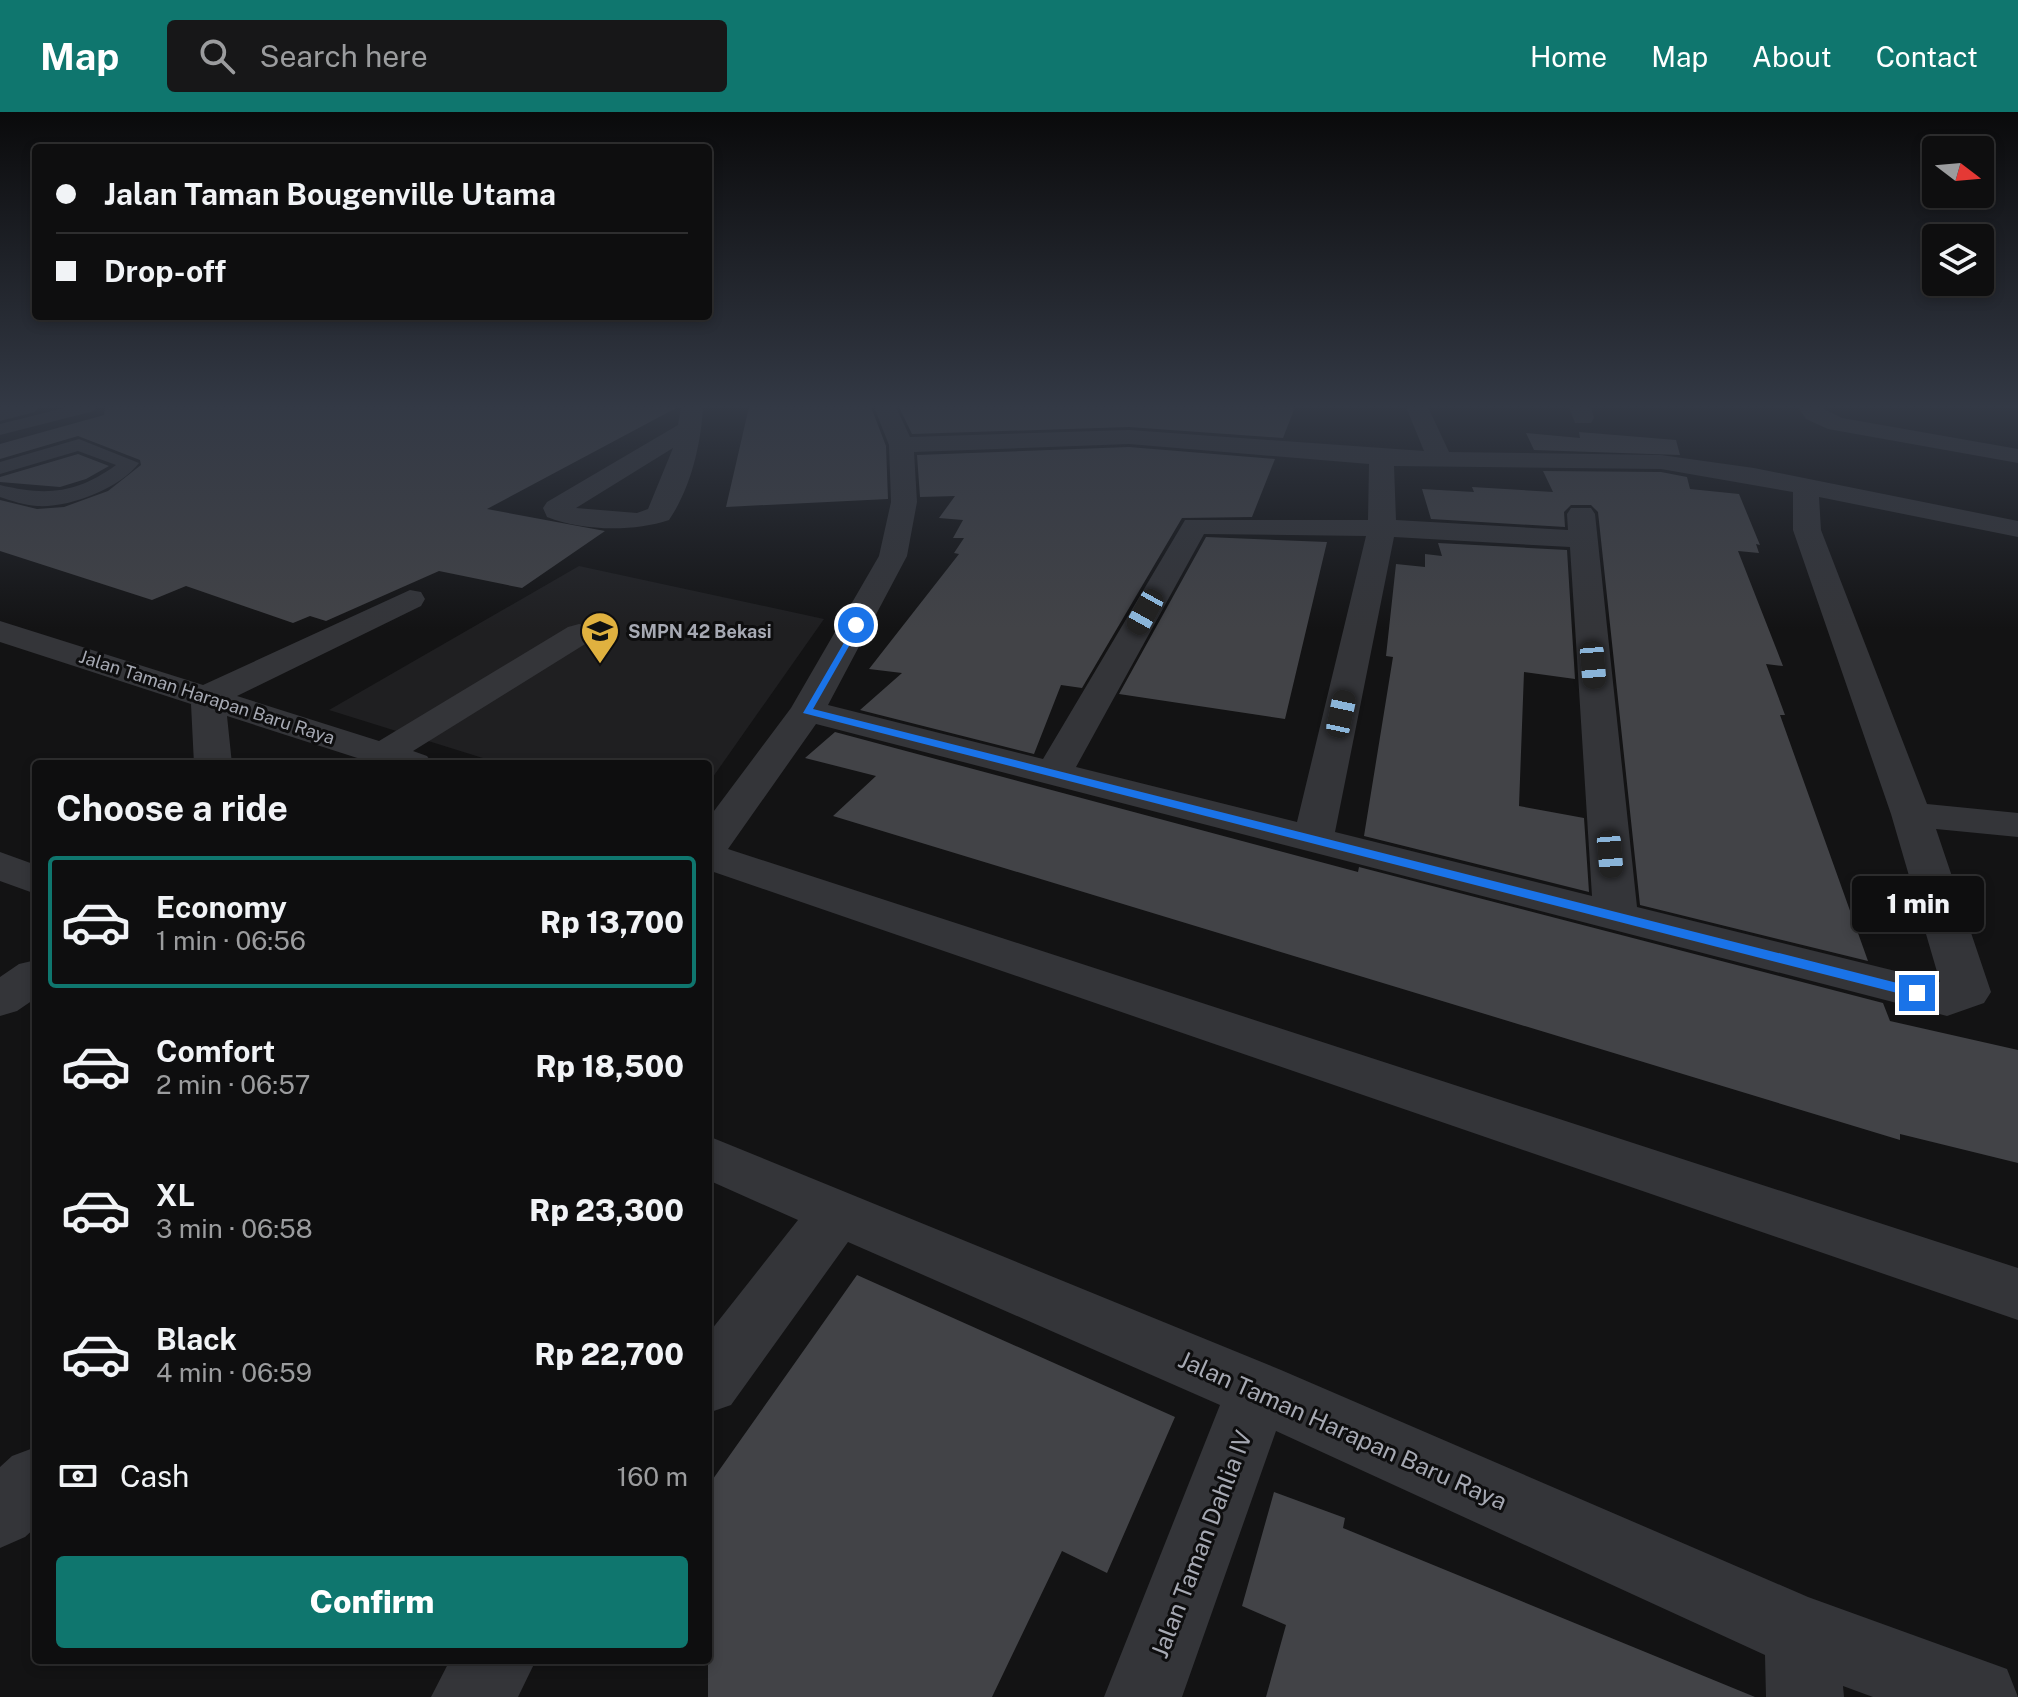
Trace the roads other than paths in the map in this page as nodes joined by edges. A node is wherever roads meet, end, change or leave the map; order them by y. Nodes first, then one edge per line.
1 (106, 481) edge
2 (596, 481) edge
3 (674, 481) edge
4 (903, 481) edge
5 (1381, 481) edge
6 (1771, 481) edge
7 (1806, 487) junction
8 (0, 491) edge
9 (1382, 528) junction
10 (2018, 529) edge
11 (410, 599) dead end
12 (0, 631) edge
13 (579, 634) dead end
14 (208, 696) junction
15 (807, 711) junction
16 (399, 759) edge
17 (213, 760) edge
18 (1054, 773) junction
19 (1911, 814) junction
20 (2018, 825) edge
21 (1313, 839) junction
22 (712, 842) edge
23 (712, 857) edge
24 (0, 865) edge
25 (32, 879) edge
26 (1616, 918) junction
27 (32, 978) edge
28 (0, 1000) edge
29 (712, 1159) edge
30 (838, 1212) junction
31 (2018, 1294) edge
32 (712, 1379) edge
33 (1258, 1391) junction
34 (32, 1484) edge
35 (0, 1513) edge
36 (495, 1664) edge
37 (1804, 1665) edge
38 (470, 1697) edge
39 (1143, 1697) edge
40 (1979, 1697) edge

1 - 8 lane
2 - 3 street
4 - 15 street
5 - 9 street
6 - 7 street
7 - 10 street
7 - 19 street
9 - 18 street
9 - 21 street
9 - 26 street
11 - 14 street
12 - 14 street, Jalan Taman Harapan Baru Raya
13 - 16 street
14 - 16 street, Jalan Taman Harapan Baru Raya
14 - 17 street
15 - 18 street
15 - 22 street
18 - 21 street
19 - 20 street
19 - 26 street
21 - 26 street
23 - 31 street
24 - 25 street
27 - 28 street
29 - 30 street, Jalan Taman Harapan Baru Raya
30 - 32 street
30 - 33 street, Jalan Taman Harapan Baru Raya
33 - 37 street, Jalan Taman Harapan Baru Raya
33 - 39 street, Jalan Taman Dahlia IV
34 - 35 street
36 - 38 street
37 - 40 street, Jalan Taman Harapan Baru Raya

